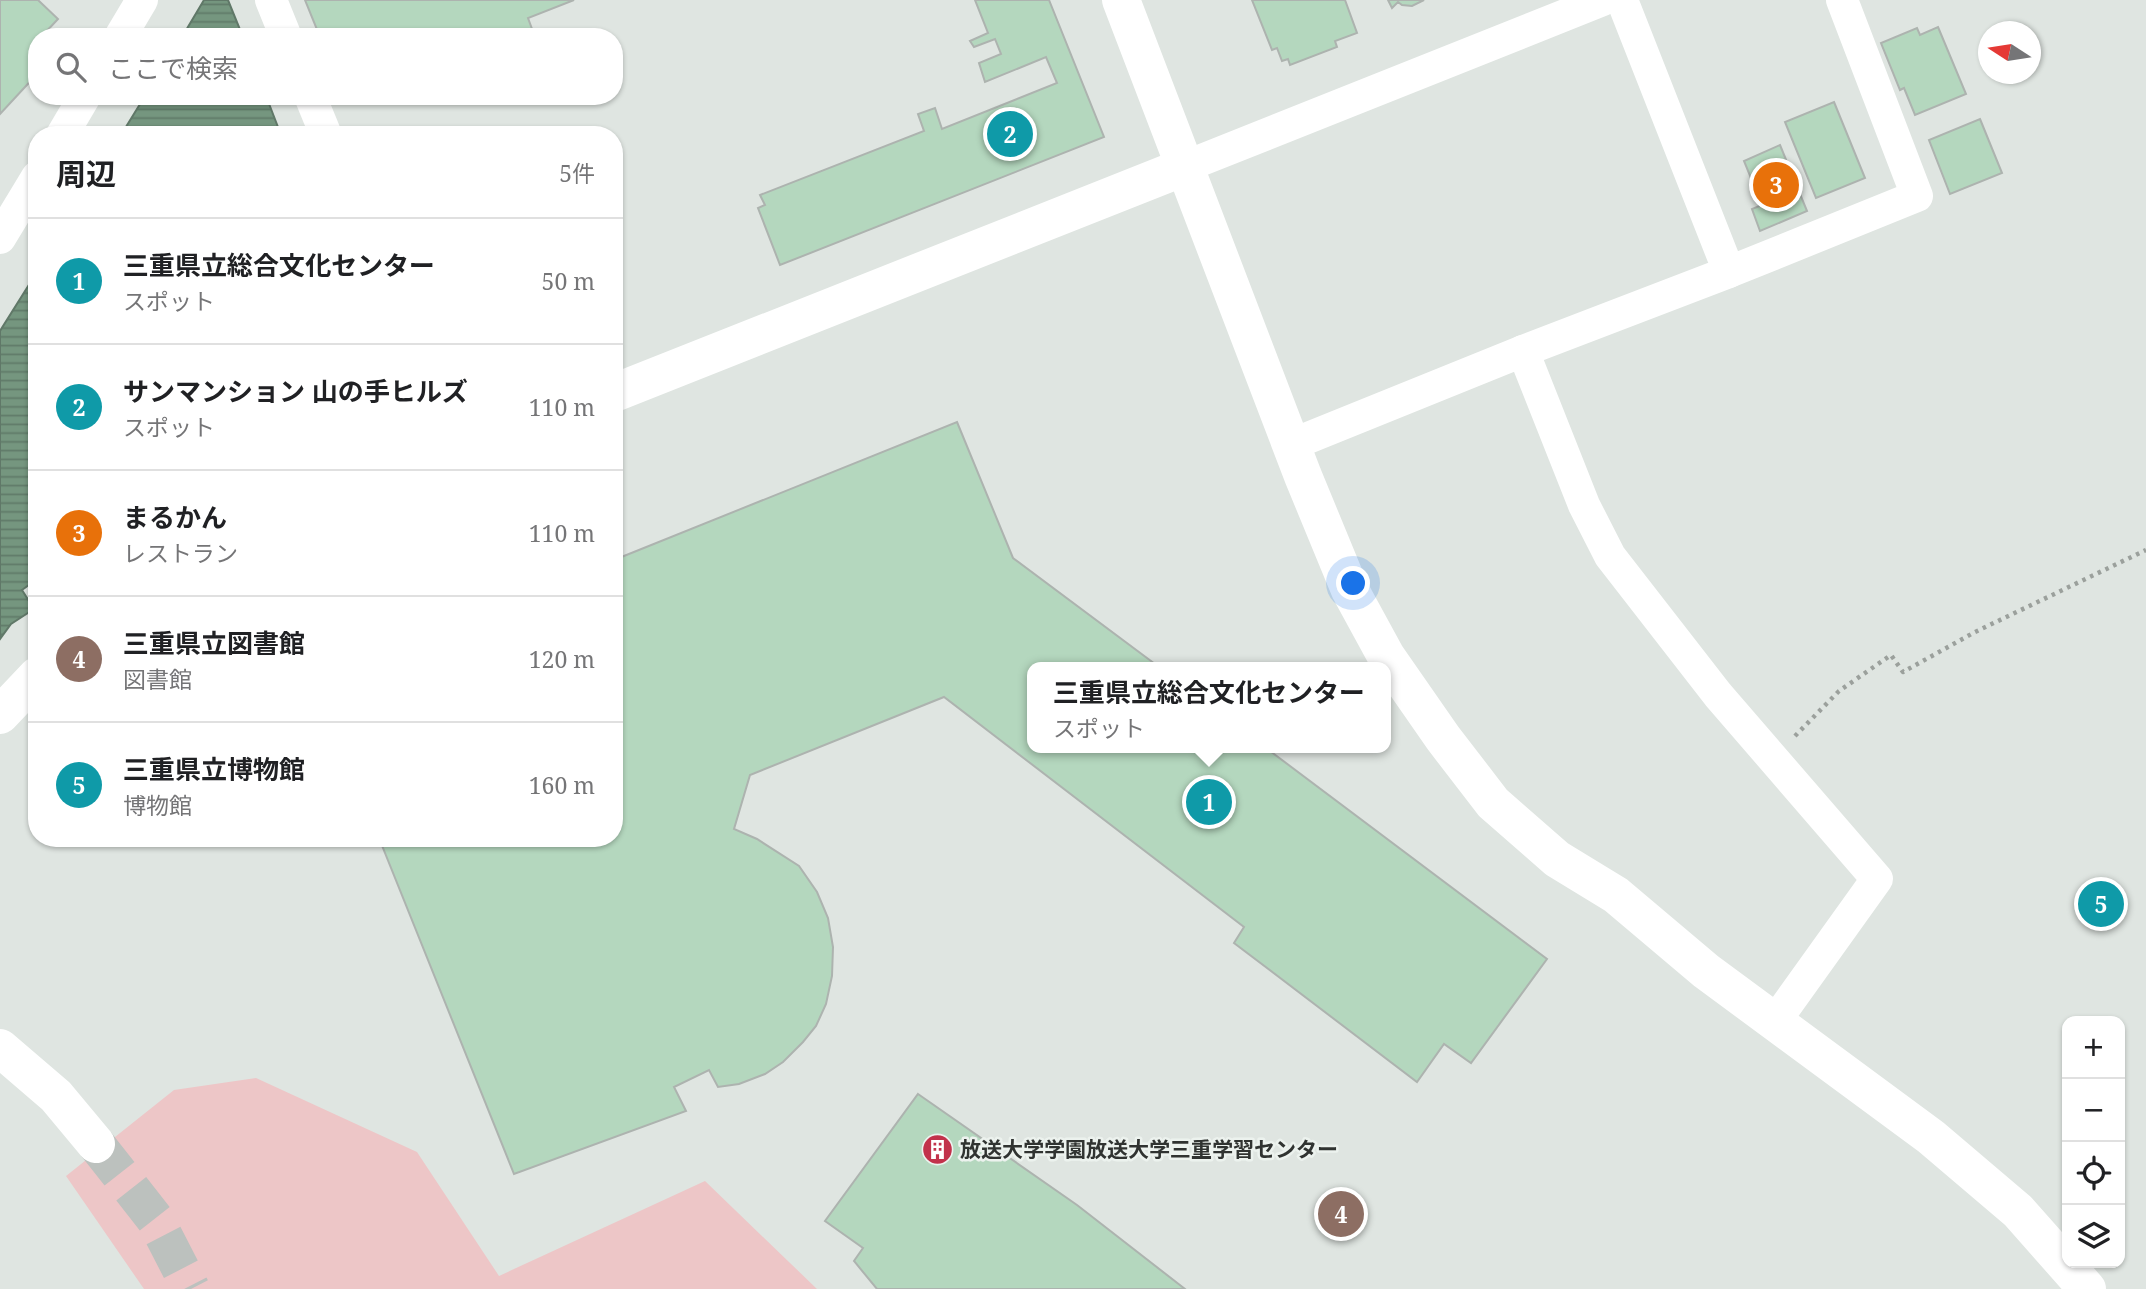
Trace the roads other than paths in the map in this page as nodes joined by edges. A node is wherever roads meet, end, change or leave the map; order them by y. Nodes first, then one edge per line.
1 (142, 0) edge
2 (271, 0) edge
3 (1121, 0) edge
4 (1603, 0) edge
5 (1622, 0) edge
6 (1842, 0) edge
7 (125, 28) edge
8 (282, 28) edge
9 (80, 105) edge
10 (314, 105) edge
11 (67, 126) edge
12 (322, 126) edge
13 (1184, 167) junction
14 (28, 192) edge
15 (0, 238) edge
16 (1729, 272) junction
17 (1523, 351) junction
18 (623, 389) edge
19 (1293, 444) junction
20 (1390, 662) edge
21 (1391, 663) edge
22 (28, 685) edge
23 (0, 715) edge
24 (1776, 1020) junction
25 (0, 1048) edge
26 (96, 1144) tunnel mouth
27 (2087, 1289) edge

1 - 7 street
2 - 8 street
3 - 13 street
4 - 13 street
5 - 16 street
6 - 16 street
9 - 11 street
10 - 12 street
13 - 18 street
13 - 19 street
14 - 15 street
16 - 17 street
17 - 19 street
17 - 24 street
19 - 20 street
21 - 24 street
22 - 23 street
24 - 27 street
25 - 26 street

